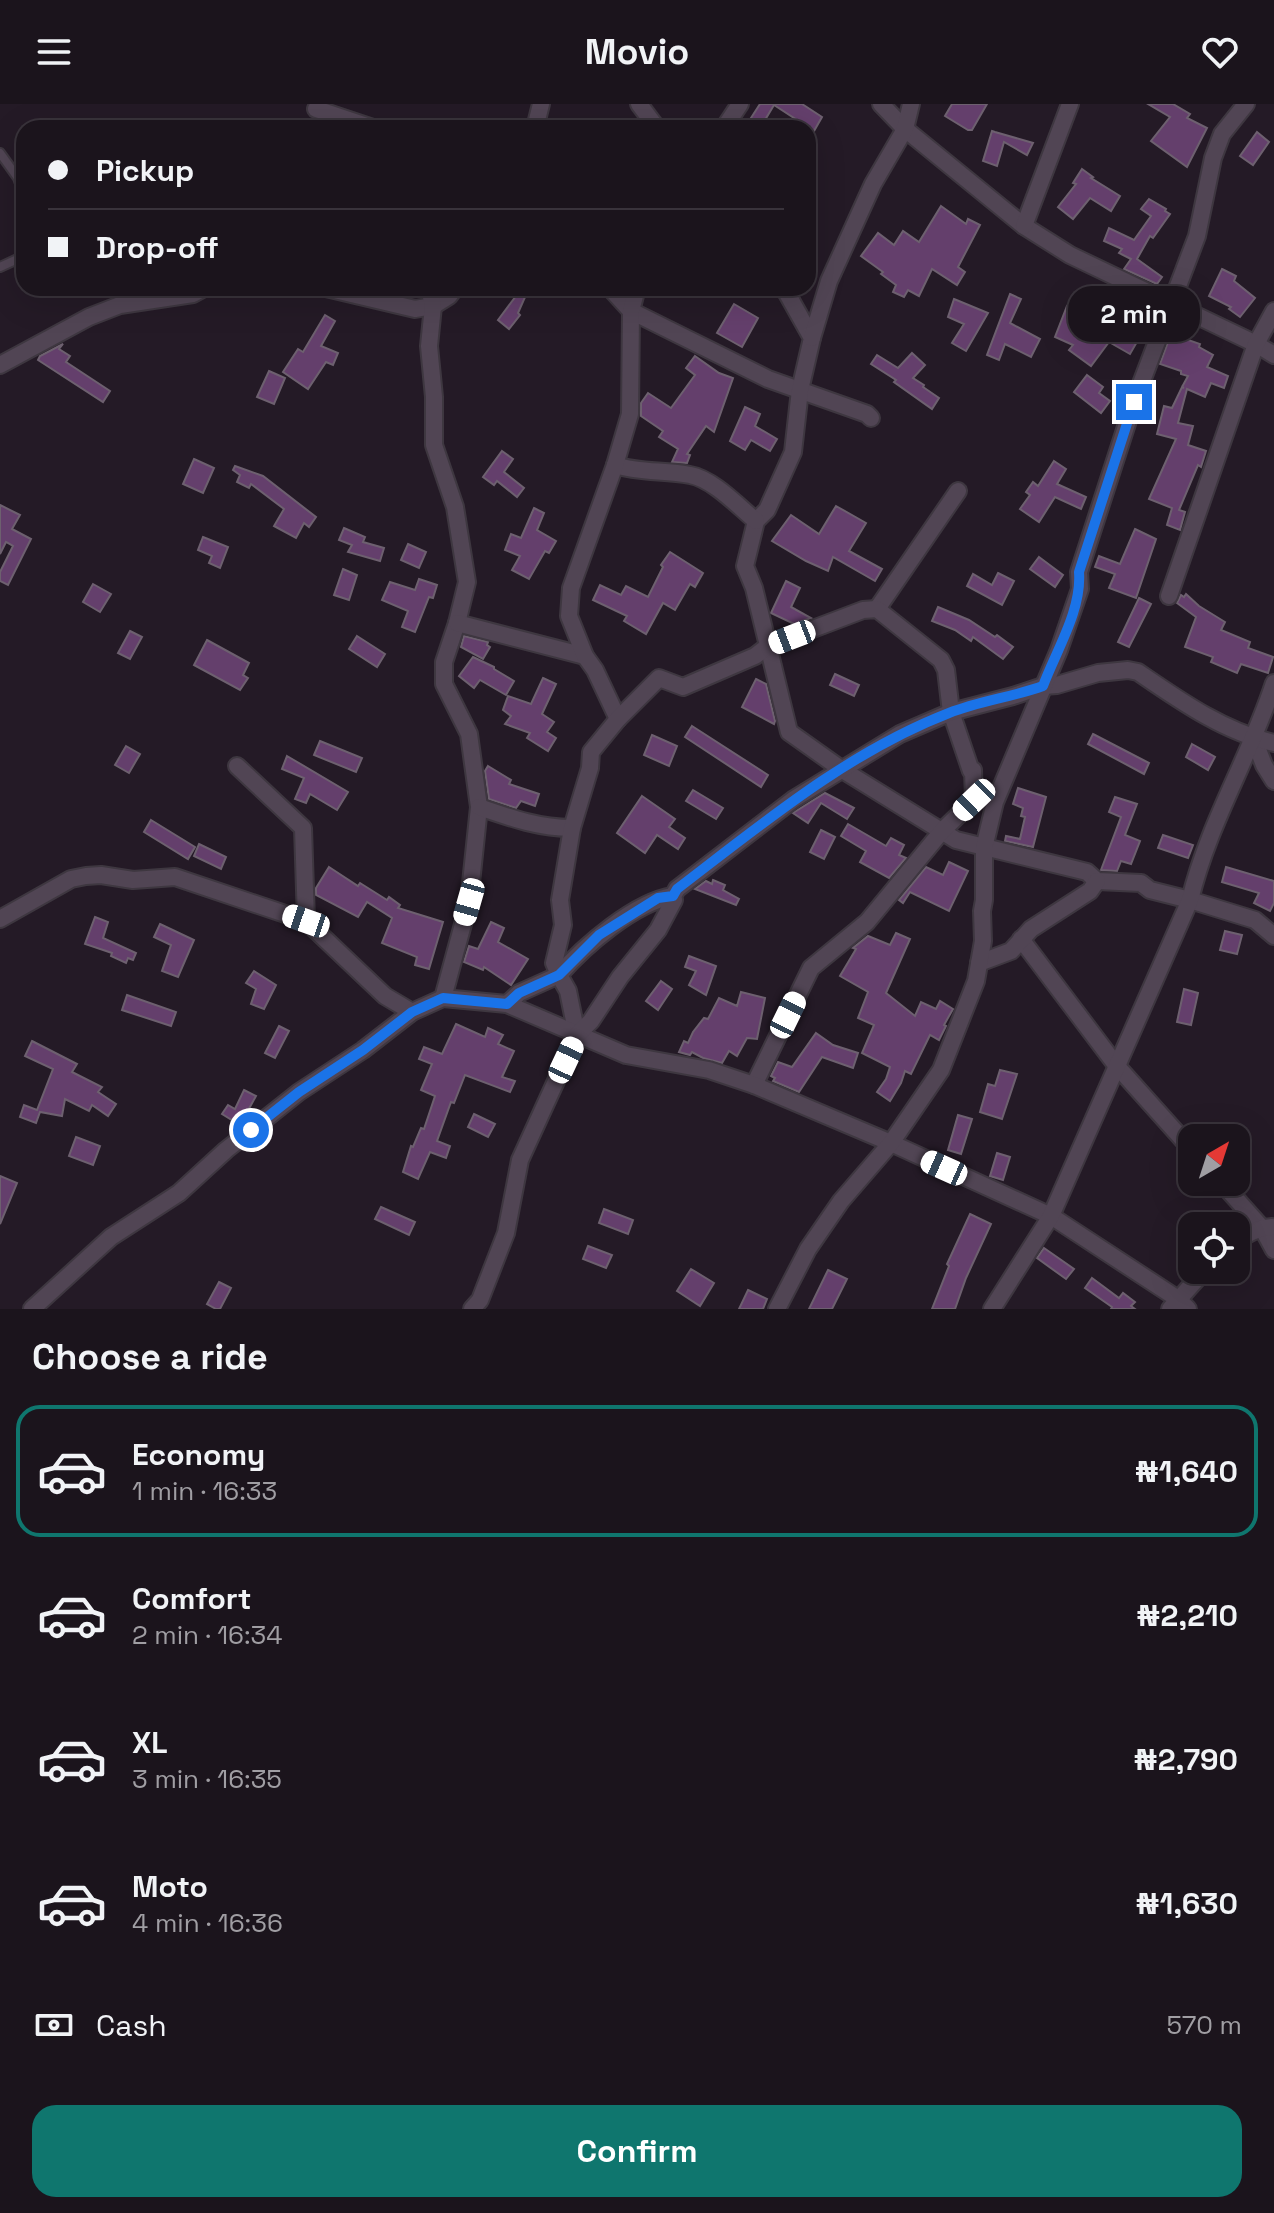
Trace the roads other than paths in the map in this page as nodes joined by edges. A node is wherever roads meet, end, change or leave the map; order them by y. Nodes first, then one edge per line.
1 (881, 104) edge
2 (911, 104) edge
3 (1070, 104) edge
4 (1246, 104) edge
5 (316, 109) dead end
6 (349, 120) edge
7 (905, 129) junction
8 (0, 153) edge
9 (16, 175) edge
10 (1024, 226) junction
11 (180, 296) edge
12 (360, 296) edge
13 (431, 296) edge
14 (449, 296) edge
15 (617, 296) edge
16 (635, 296) edge
17 (788, 296) edge
18 (1170, 304) junction
19 (433, 306) junction
20 (631, 311) junction
21 (1274, 311) edge
22 (812, 338) junction
23 (1256, 344) junction
24 (1274, 355) edge
25 (0, 365) edge
26 (800, 390) junction
27 (871, 418) dead end
28 (615, 465) junction
29 (958, 491) dead end
30 (756, 521) junction
31 (1169, 596) dead end
32 (877, 609) junction
33 (457, 623) junction
34 (768, 646) junction
35 (585, 656) junction
36 (1274, 683) edge
37 (1043, 686) junction
38 (951, 712) junction
39 (618, 719) junction
40 (1254, 739) junction
41 (1274, 743) edge
42 (237, 766) dead end
43 (841, 769) junction
44 (1274, 781) edge
45 (479, 807) junction
46 (572, 828) junction
47 (942, 831) junction
48 (984, 848) junction
49 (1097, 881) junction
50 (673, 896) junction
51 (1190, 900) junction
52 (0, 919) edge
53 (306, 921) junction
54 (1274, 936) edge
55 (1021, 939) junction
56 (979, 963) junction
57 (559, 975) junction
58 (443, 998) junction
59 (507, 1004) junction
60 (412, 1012) junction
61 (577, 1035) junction
62 (1116, 1065) junction
63 (754, 1085) junction
64 (1178, 1134) edge
65 (891, 1143) junction
66 (1236, 1196) edge
67 (1051, 1216) junction
68 (1268, 1227) edge
69 (1274, 1250) edge
70 (1195, 1284) edge
71 (1179, 1306) edge
72 (32, 1309) edge
73 (472, 1309) edge
74 (777, 1309) edge
75 (992, 1309) edge

1 - 7 street
2 - 7 street
3 - 10 street
4 - 18 street
5 - 6 street
7 - 10 street
7 - 22 street
8 - 9 lane
10 - 18 street
11 - 25 street
12 - 19 street
13 - 19 street
14 - 19 street
15 - 20 street
16 - 20 street
17 - 22 street
18 - 23 street
18 - 37 street
19 - 33 street
20 - 26 street
20 - 28 street
21 - 23 street
22 - 26 street
23 - 24 street
23 - 31 street
26 - 27 street
26 - 30 street
28 - 30 street
28 - 35 street
29 - 32 street
30 - 34 street
32 - 34 street
32 - 38 street
33 - 35 street
33 - 45 street
34 - 39 street
34 - 43 street
35 - 39 street
36 - 40 street
37 - 38 street
37 - 40 street
37 - 48 street
38 - 43 street
38 - 47 street
39 - 46 street
40 - 41 street
40 - 44 street
40 - 51 street
42 - 53 street
43 - 47 street
43 - 50 street
45 - 46 street
45 - 58 street
46 - 57 street
47 - 48 street
47 - 63 street
48 - 49 street
48 - 56 street
49 - 51 street
49 - 55 street
50 - 57 street
50 - 61 street
51 - 54 street
51 - 62 street
52 - 53 street
53 - 60 street
55 - 56 street
55 - 62 street
56 - 65 street
57 - 59 street
57 - 61 street
58 - 59 street
58 - 60 street
59 - 61 street
60 - 72 street
61 - 63 street
61 - 73 street
62 - 64 street
62 - 67 street
63 - 65 street
65 - 67 street
65 - 74 street
66 - 68 street
67 - 71 street
67 - 75 street
68 - 69 street
70 - 71 street

